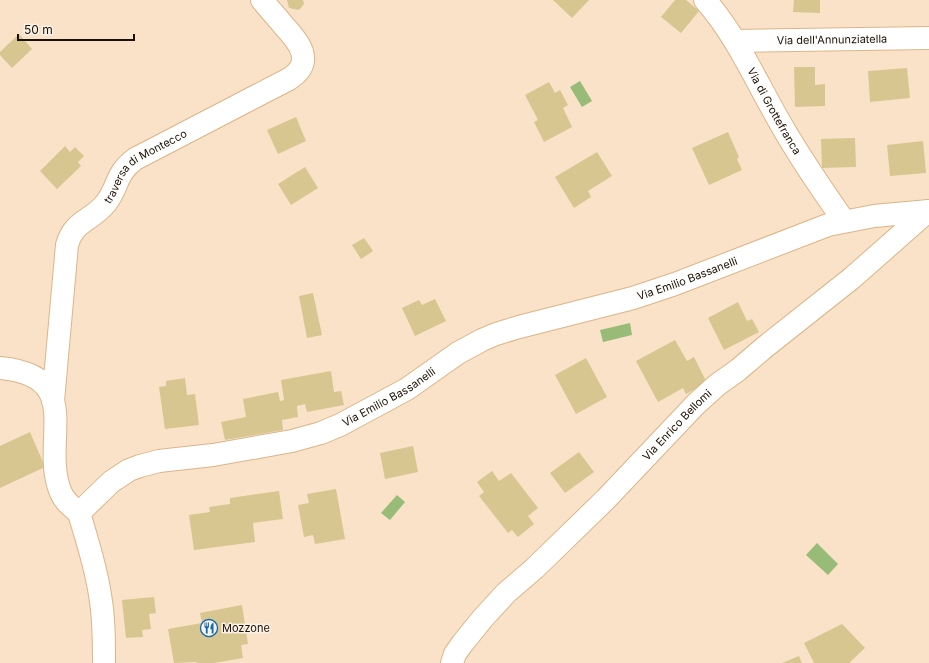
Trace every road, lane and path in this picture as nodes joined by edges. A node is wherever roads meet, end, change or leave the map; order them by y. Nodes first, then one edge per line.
1 (262, 0) edge
2 (709, 2) edge
3 (929, 38) edge
4 (735, 41) junction
5 (928, 211) edge
6 (844, 221) junction
7 (0, 368) edge
8 (53, 400) junction
9 (79, 514) junction
10 (104, 663) edge
11 (452, 663) edge

1 - 8 street, traversa di Montecco
2 - 4 street, Via di Grottefranca
3 - 4 street, Via dell'Annunziatella
4 - 6 street, Via di Grottefranca
5 - 6 street, Via Emilio Bassanelli
5 - 11 street, Via Enrico Bellomi
6 - 9 street, Via Emilio Bassanelli
7 - 8 street
8 - 9 street
9 - 10 street

